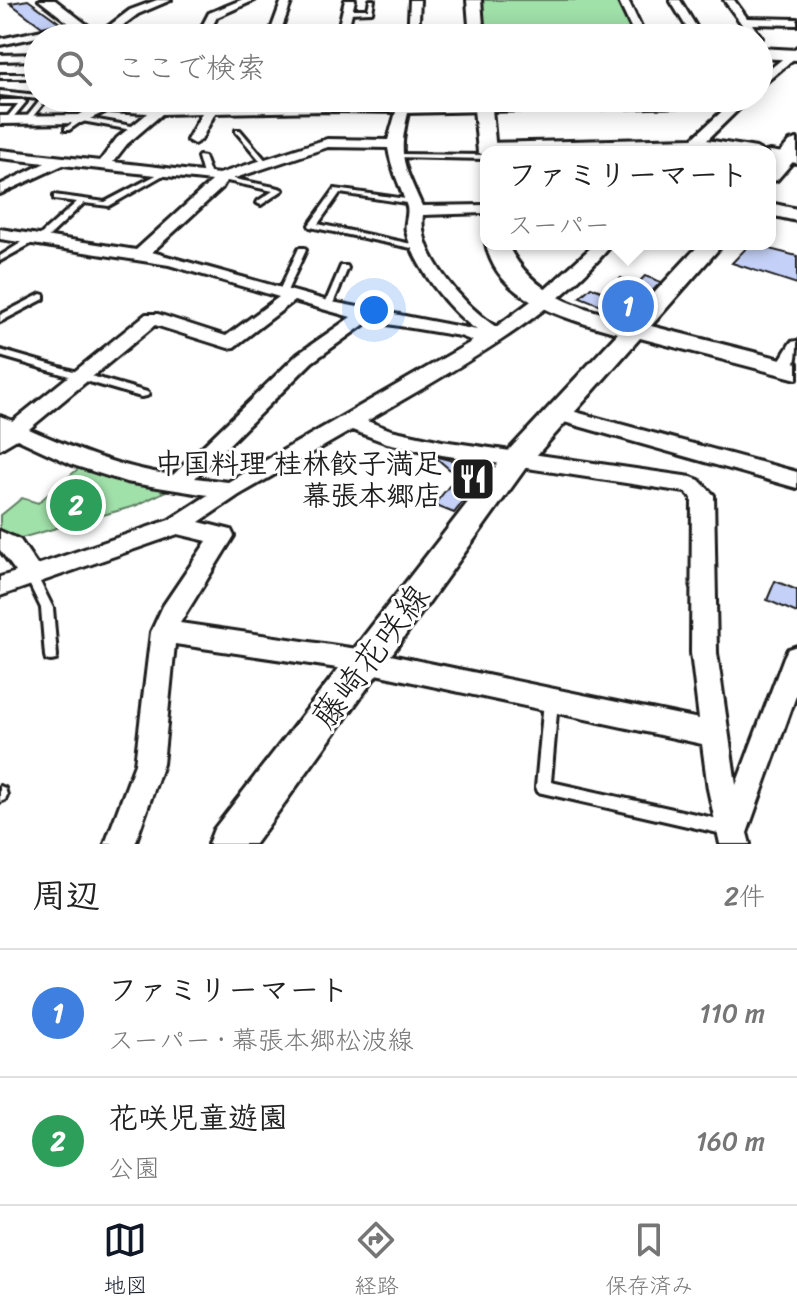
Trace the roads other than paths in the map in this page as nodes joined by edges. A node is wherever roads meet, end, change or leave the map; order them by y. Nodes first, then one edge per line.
1 (46, 0) edge
2 (166, 0) edge
3 (250, 0) edge
4 (287, 0) edge
5 (372, 0) edge
6 (415, 0) edge
7 (474, 0) edge
8 (623, 0) edge
9 (675, 0) edge
10 (729, 0) edge
11 (349, 6) edge
12 (744, 21) junction
13 (797, 22) edge
14 (79, 24) edge
15 (118, 24) edge
16 (208, 24) edge
17 (278, 24) edge
18 (414, 24) edge
19 (476, 24) edge
20 (634, 24) edge
21 (690, 24) edge
22 (746, 24) edge
23 (24, 37) edge
24 (0, 42) edge
25 (773, 48) edge
26 (796, 53) edge
27 (24, 55) edge
28 (0, 58) edge
29 (773, 72) edge
30 (0, 76) edge
31 (24, 76) edge
32 (0, 93) edge
33 (24, 96) edge
34 (0, 102) edge
35 (34, 112) edge
36 (91, 112) edge
37 (157, 112) edge
38 (209, 112) edge
39 (406, 112) edge
40 (484, 112) edge
41 (729, 112) edge
42 (28, 119) junction
43 (81, 119) junction
44 (4, 120) edge
45 (67, 129) dead end
46 (137, 129) junction
47 (238, 131) dead end
48 (194, 140) dead end
49 (697, 142) junction
50 (486, 146) edge
51 (613, 146) edge
52 (721, 146) edge
53 (394, 150) junction
54 (480, 152) edge
55 (0, 154) edge
56 (201, 157) dead end
57 (62, 160) junction
58 (266, 164) junction
59 (104, 165) junction
60 (164, 173) junction
61 (214, 178) junction
62 (0, 190) edge
63 (57, 197) dead end
64 (82, 201) junction
65 (261, 203) dead end
66 (776, 206) edge
67 (414, 207) junction
68 (797, 207) edge
69 (776, 208) edge
70 (480, 209) edge
71 (797, 215) edge
72 (0, 234) edge
73 (38, 239) junction
74 (421, 248) junction
75 (302, 250) dead end
76 (499, 250) edge
77 (598, 250) edge
78 (707, 250) edge
79 (140, 255) junction
80 (0, 259) edge
81 (344, 268) dead end
82 (288, 293) junction
83 (41, 297) dead end
84 (544, 300) junction
85 (328, 306) junction
86 (365, 315) junction
87 (0, 319) edge
88 (635, 331) junction
89 (491, 338) junction
90 (797, 346) edge
91 (0, 353) edge
92 (791, 369) edge
93 (83, 375) junction
94 (141, 394) dead end
95 (557, 413) junction
96 (350, 422) junction
97 (5, 431) edge
98 (514, 463) junction
99 (797, 480) edge
100 (176, 484) junction
101 (231, 490) junction
102 (177, 526) junction
103 (0, 540) edge
104 (32, 577) junction
105 (0, 587) edge
106 (164, 632) junction
107 (51, 656) dead end
108 (797, 657) edge
109 (367, 659) junction
110 (551, 701) junction
111 (713, 734) junction
112 (734, 837) edge
113 (120, 844) edge
114 (229, 844) edge

1 - 14 street
2 - 15 street
3 - 16 street
4 - 17 street
5 - 11 lane
6 - 18 street
7 - 19 street
8 - 20 street
9 - 21 street
10 - 12 street
12 - 13 street
12 - 22 street
23 - 24 street
25 - 26 street
26 - 29 street
27 - 28 street
30 - 31 lane
32 - 33 lane
34 - 44 lane
35 - 42 lane
36 - 43 street
37 - 46 street
38 - 48 street
39 - 53 street
40 - 50 street
41 - 49 street
42 - 43 street
42 - 44 street
43 - 45 lane
43 - 46 lane
46 - 59 street
47 - 58 lane
49 - 51 street
49 - 52 street
53 - 54 lane
53 - 58 street
53 - 67 street
55 - 57 street
56 - 61 lane
57 - 59 street
57 - 62 street
58 - 61 street
59 - 60 street
60 - 61 street
60 - 64 lane
61 - 65 lane
61 - 79 street
63 - 64 lane
64 - 73 lane
66 - 68 street
67 - 70 street
67 - 74 street
67 - 74 lane
69 - 71 street
72 - 73 street
73 - 79 street
73 - 80 lane
74 - 89 street
75 - 82 lane
76 - 84 street
77 - 84 street
78 - 88 street, 藤崎花咲線
79 - 82 street
81 - 85 lane
82 - 85 street
82 - 93 street
83 - 87 lane
84 - 88 street
84 - 89 street
85 - 86 street
86 - 89 street
86 - 100 street
88 - 92 street
88 - 95 street, 藤崎花咲線
89 - 96 street
90 - 92 street
91 - 93 lane
93 - 94 lane
93 - 97 street
95 - 98 street, 藤崎花咲線
95 - 99 street
96 - 98 street
96 - 101 street
97 - 100 street
98 - 109 street, 藤崎花咲線
98 - 111 street
100 - 101 street
101 - 102 street
102 - 104 street
102 - 106 street
103 - 104 street
104 - 105 street
104 - 107 lane
106 - 109 street
106 - 113 street
108 - 112 street
109 - 110 street
109 - 114 street, 藤崎花咲線
110 - 111 street
110 - 112 lane
111 - 112 street

